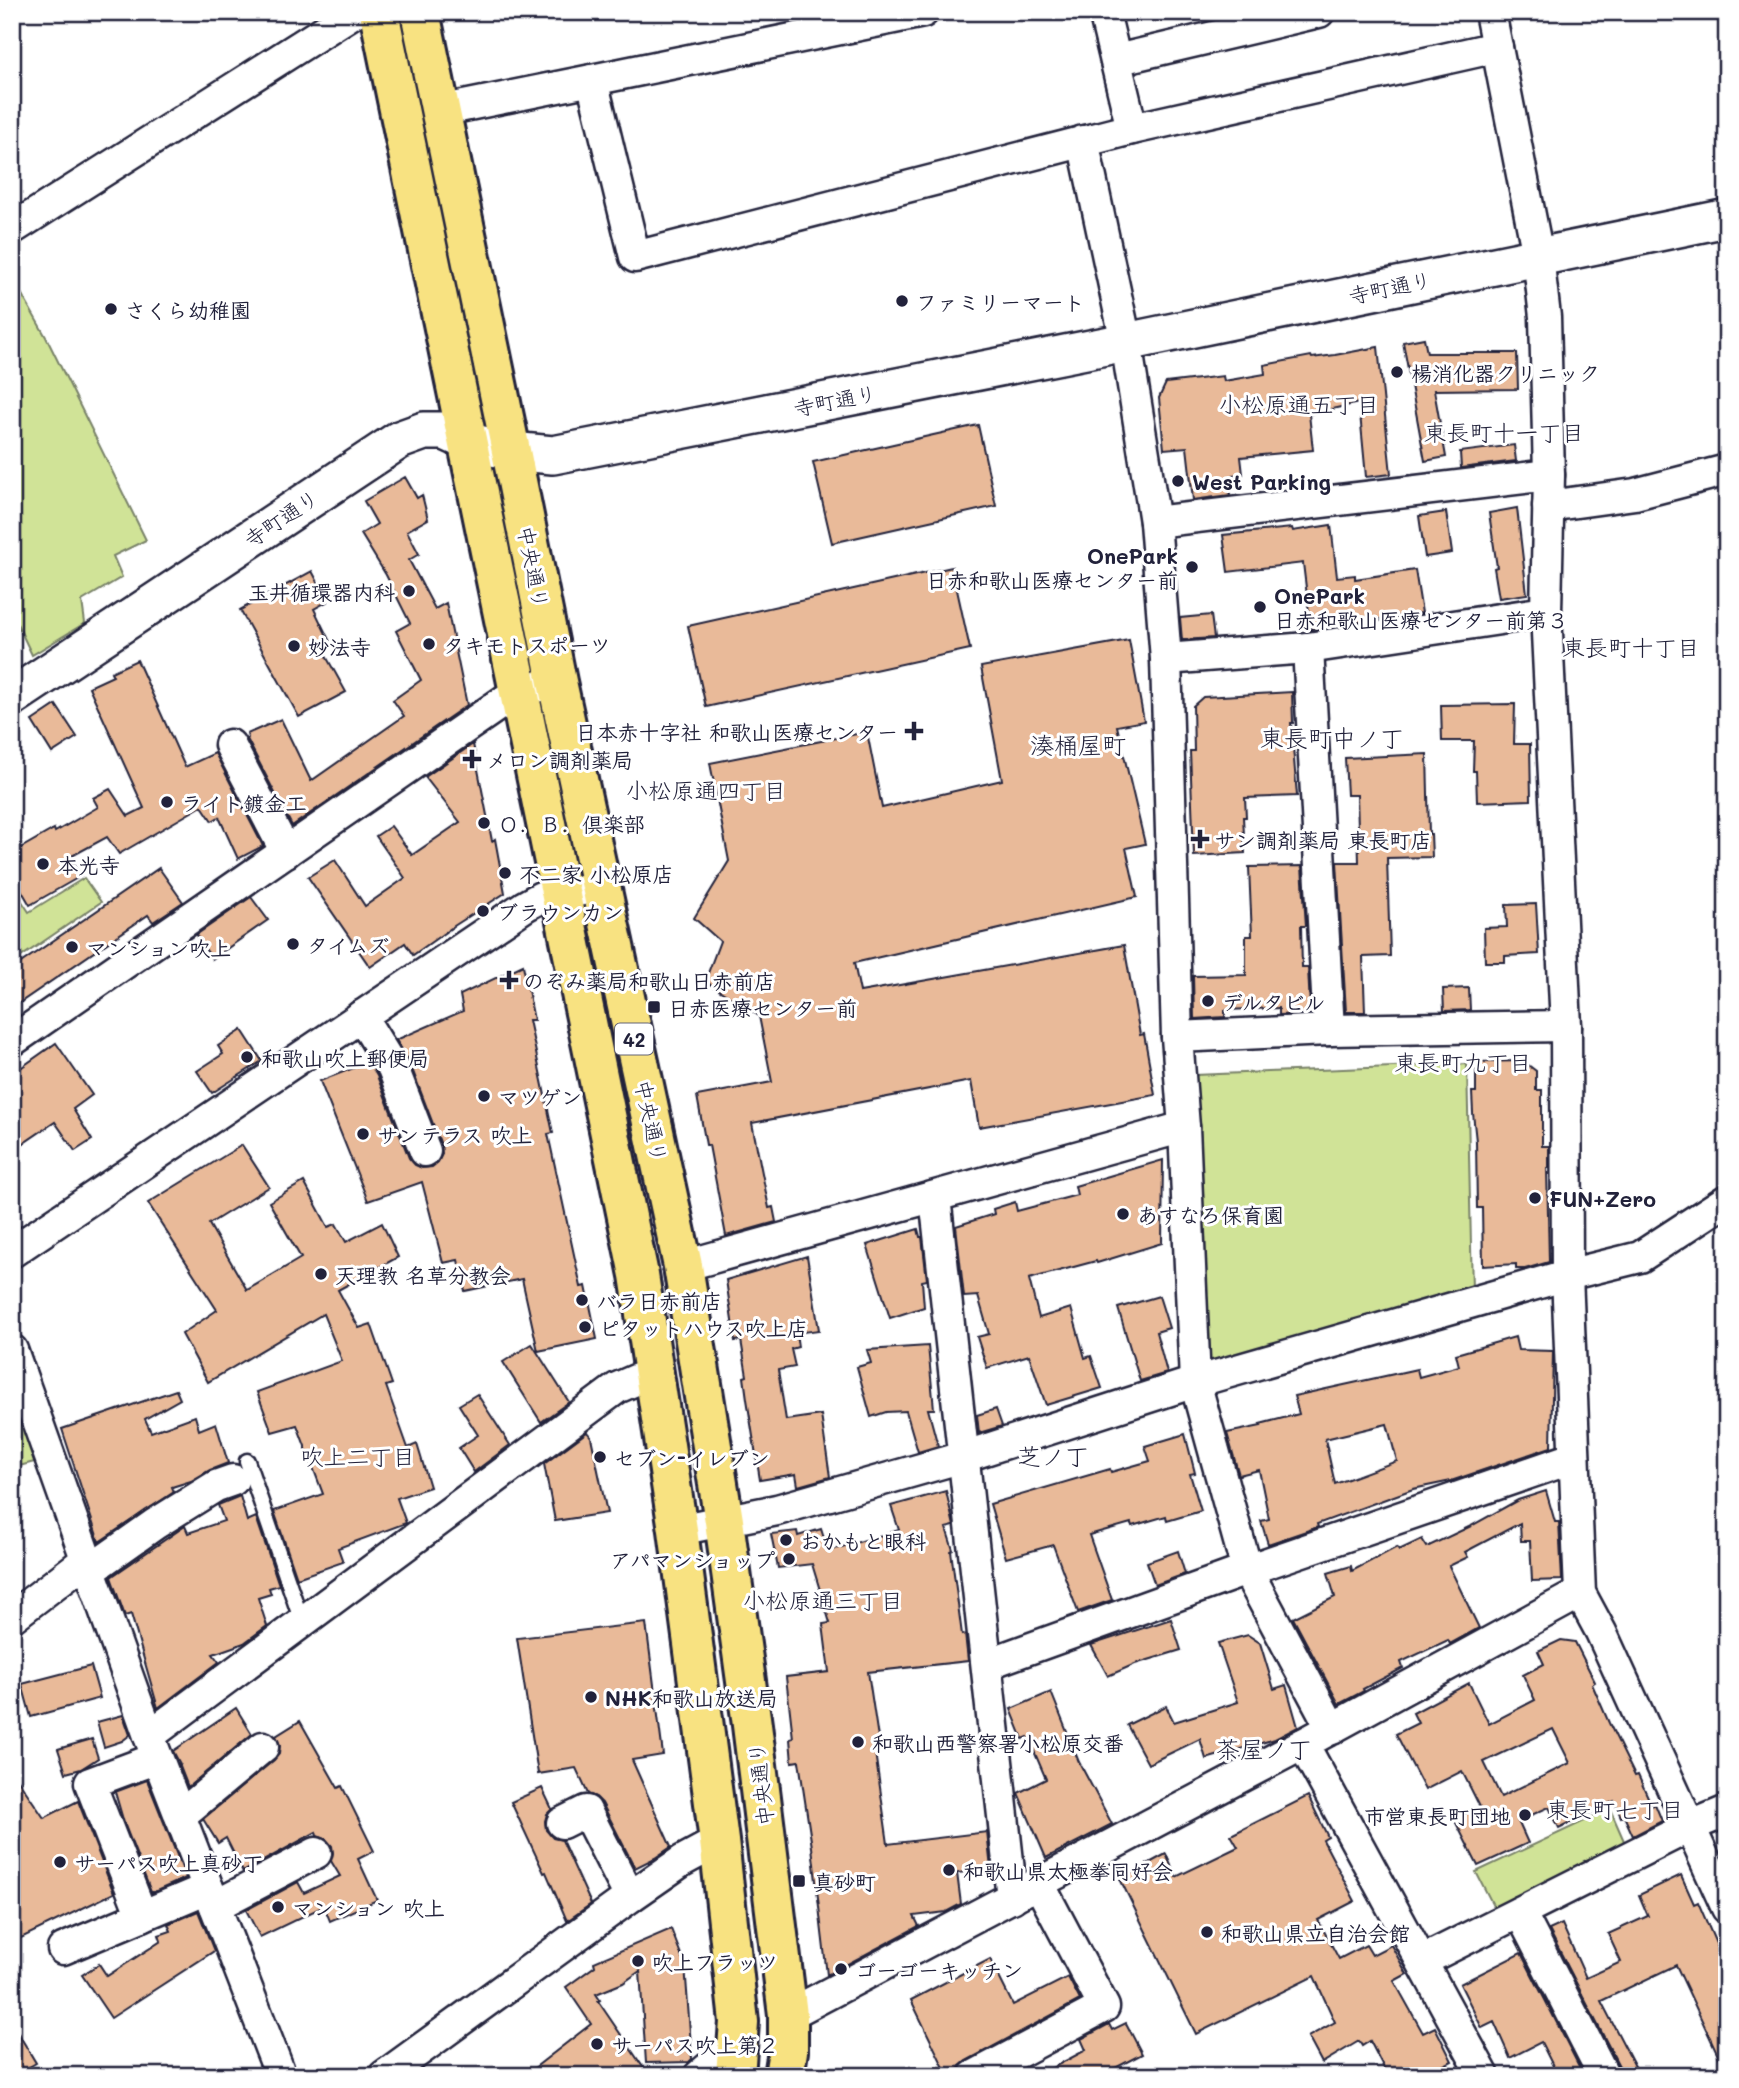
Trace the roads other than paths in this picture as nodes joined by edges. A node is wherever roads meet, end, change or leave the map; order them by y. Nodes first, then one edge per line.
1 (354, 12) edge
2 (379, 12) edge
3 (419, 12) edge
4 (923, 12) edge
5 (1104, 12) edge
6 (1319, 12) edge
7 (1490, 12) edge
8 (1497, 47) junction
9 (1115, 60) junction
10 (592, 80) junction
11 (439, 111) junction
12 (1132, 129) junction
13 (1083, 142) junction
14 (1727, 218) edge
15 (12, 229) edge
16 (1538, 256) junction
17 (1126, 342) junction
18 (469, 442) junction
19 (511, 451) junction
20 (1727, 471) edge
21 (1549, 475) junction
22 (1548, 506) junction
23 (1155, 522) junction
24 (1546, 612) junction
25 (1308, 648) junction
26 (1166, 659) junction
27 (557, 682) junction
28 (520, 690) junction
29 (12, 697) edge
30 (230, 746) dead end
31 (286, 852) junction
32 (601, 887) junction
33 (562, 894) junction
34 (361, 1016) junction
35 (1566, 1026) junction
36 (1329, 1030) junction
37 (1177, 1037) junction
38 (12, 1041) edge
39 (1184, 1127) junction
40 (425, 1151) dead end
41 (935, 1197) junction
42 (1727, 1200) edge
43 (12, 1252) edge
44 (683, 1266) junction
45 (1567, 1275) junction
46 (12, 1350) edge
47 (655, 1374) junction
48 (1195, 1382) junction
49 (963, 1457) junction
50 (1573, 1458) junction
51 (240, 1471) joint
52 (724, 1521) junction
53 (678, 1530) junction
54 (88, 1565) junction
55 (1247, 1570) junction
56 (1580, 1593) junction
57 (12, 1617) edge
58 (302, 1622) junction
59 (987, 1664) junction
60 (1332, 1729) junction
61 (1303, 1744) junction
62 (153, 1747) junction
63 (264, 1747) dead end
64 (1727, 1811) edge
65 (180, 1816) junction
66 (562, 1823) dead end
67 (1691, 1826) junction
68 (719, 1841) junction
69 (316, 1853) dead end
70 (1039, 1884) junction
71 (211, 1897) junction
72 (630, 1897) junction
73 (1012, 1898) junction
74 (1727, 1908) edge
75 (1520, 1912) junction
76 (142, 1916) junction
77 (63, 1949) dead end
78 (1422, 1961) junction
79 (788, 2015) junction
80 (737, 2059) edge
81 (281, 2076) edge
82 (384, 2076) edge
83 (699, 2076) edge
84 (784, 2076) edge
85 (974, 2076) edge
86 (1484, 2076) edge
87 (1604, 2076) edge

1 - 15 street
2 - 18 highway, 中央通り / 42
3 - 11 highway, 中央通り / 42
4 - 10 street
5 - 9 street
6 - 9 street
7 - 8 street
8 - 12 street
8 - 16 street
9 - 12 street
10 - 11 street
10 - 13 street
11 - 19 highway, 中央通り / 42
12 - 13 street
13 - 17 street
14 - 16 street, 寺町通り
16 - 17 street, 寺町通り
16 - 21 street
17 - 19 street, 寺町通り
17 - 23 street
18 - 19 street, 寺町通り
18 - 28 highway, 中央通り / 42
18 - 29 street, 寺町通り
19 - 27 highway, 中央通り / 42
20 - 22 street
21 - 22 street
21 - 23 street
22 - 24 street
23 - 26 street
24 - 25 street
24 - 35 street
25 - 26 street
25 - 36 street
26 - 37 street
27 - 28 street
27 - 32 highway, 中央通り / 42
28 - 31 street
28 - 33 highway, 中央通り / 42
30 - 31 street
31 - 38 street
32 - 33 street
32 - 44 highway, 中央通り / 42
33 - 34 street
33 - 47 highway, 中央通り / 42
34 - 40 street
34 - 43 street
35 - 36 street
35 - 45 street
36 - 37 street
37 - 39 street
39 - 41 street
39 - 48 street
41 - 44 street
41 - 49 street
42 - 45 street
44 - 52 highway, 中央通り / 42
45 - 48 street
45 - 50 street
46 - 54 street
47 - 53 highway, 中央通り / 42
47 - 58 street
48 - 49 street
48 - 55 street
49 - 52 street
49 - 59 street
50 - 55 street
50 - 56 street
51 - 54 street
51 - 58 lane
52 - 53 street
52 - 79 highway, 中央通り / 42
53 - 68 highway, 中央通り / 42
54 - 57 street
54 - 62 street
55 - 59 street
55 - 60 street
56 - 60 street
56 - 67 street
58 - 62 street
59 - 73 street
60 - 61 street
61 - 70 street
61 - 78 street
62 - 65 street
62 - 76 street
63 - 65 street
64 - 67 street
65 - 71 street
66 - 72 street
67 - 74 street
67 - 75 street
68 - 72 street
68 - 80 highway, 中央通り / 42
69 - 71 street
70 - 73 street
70 - 85 street
71 - 76 street
71 - 81 street
72 - 82 street
73 - 79 street
75 - 78 street
75 - 87 street
76 - 77 street
78 - 86 street
79 - 84 highway, 中央通り / 42
80 - 83 street

